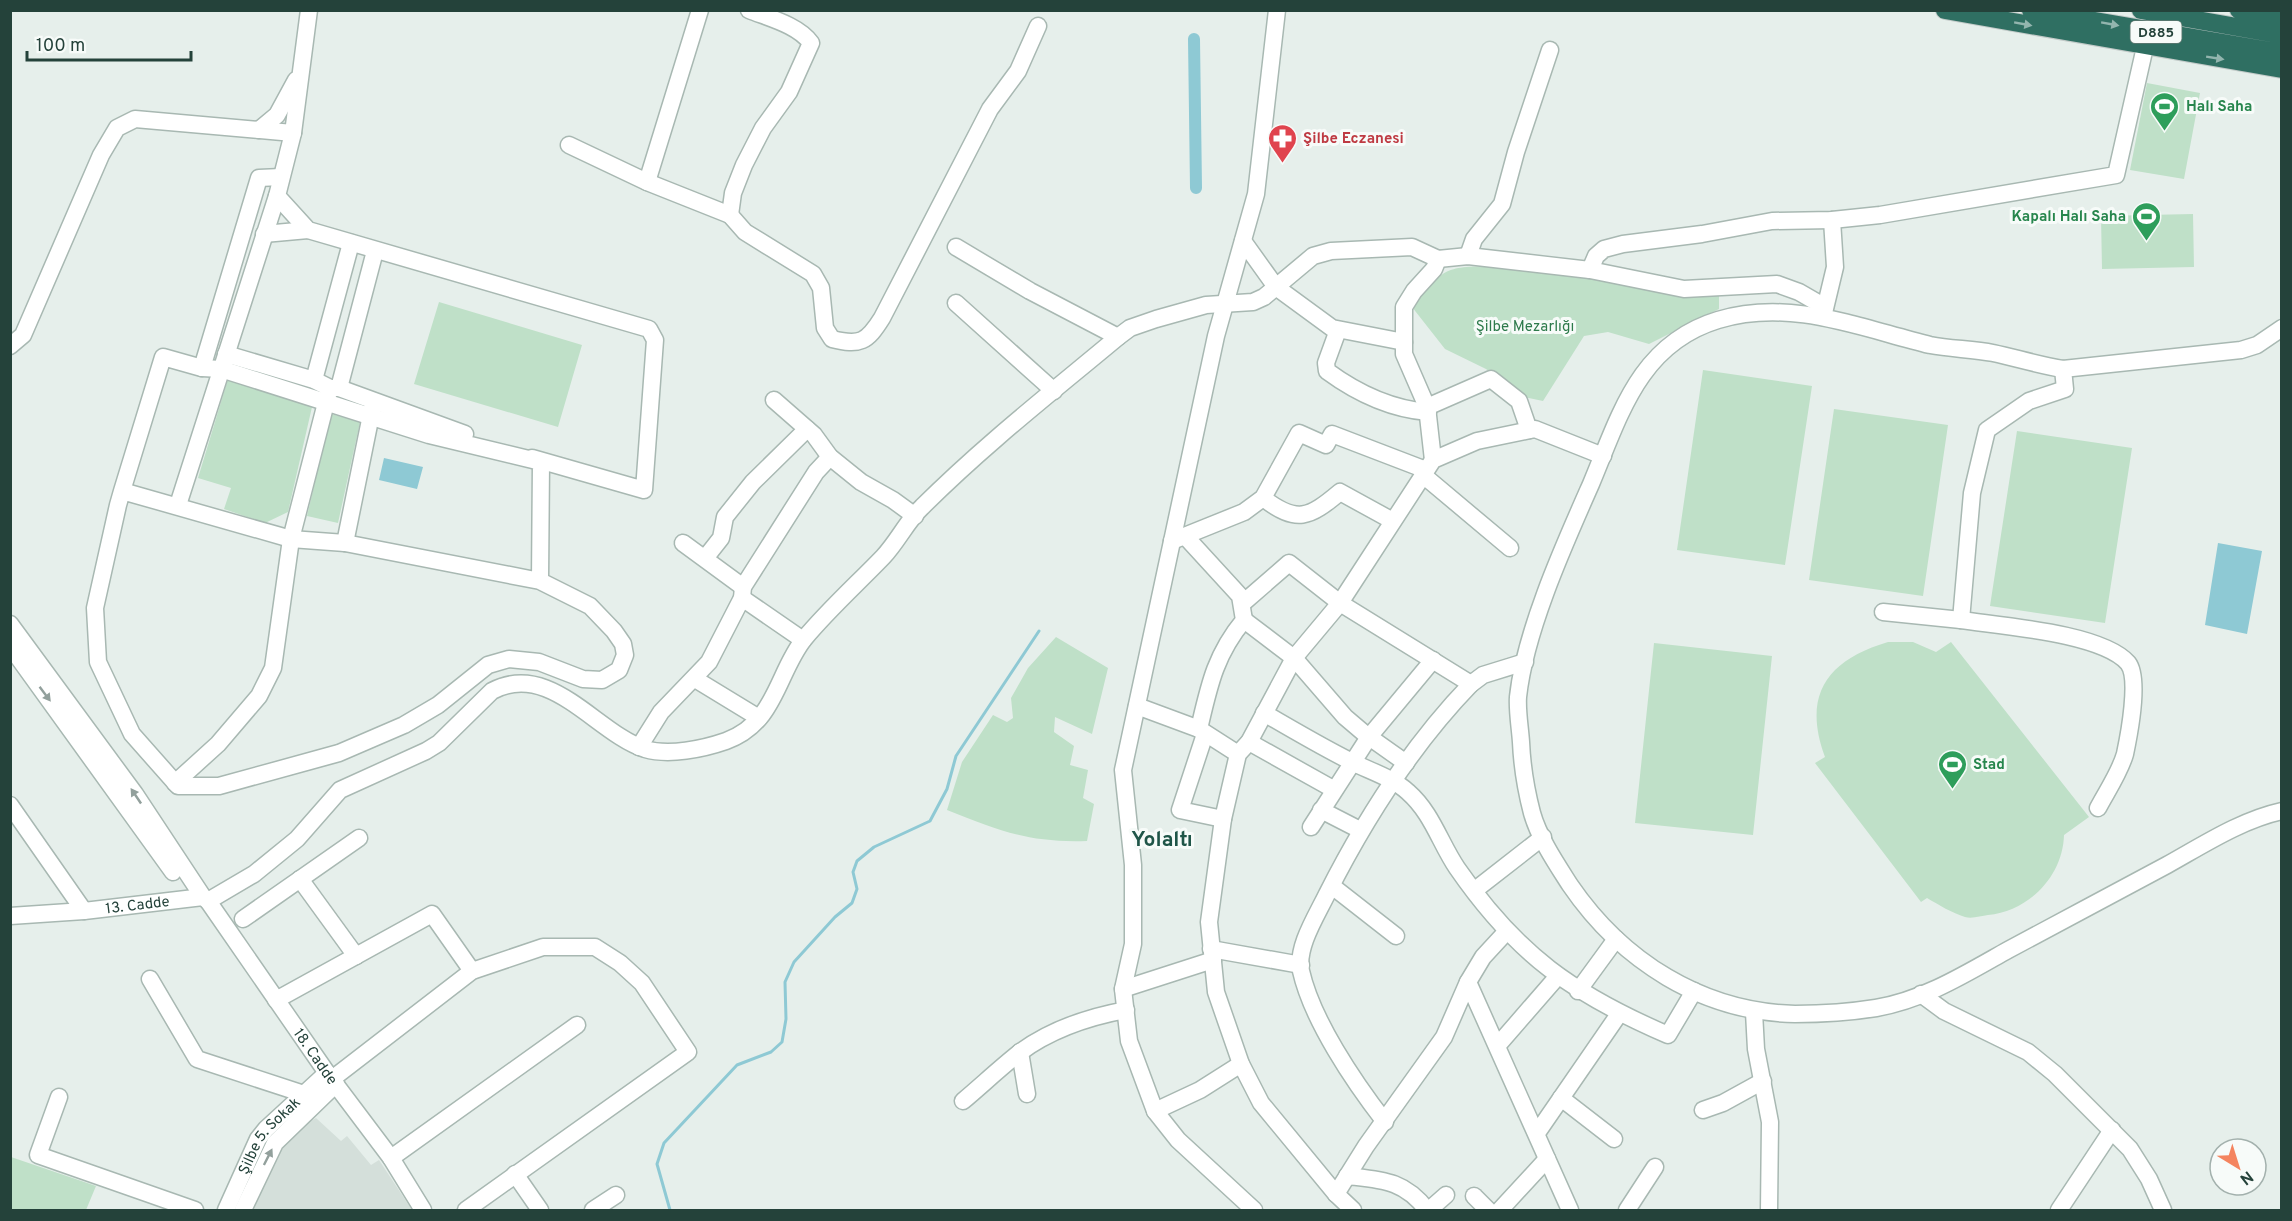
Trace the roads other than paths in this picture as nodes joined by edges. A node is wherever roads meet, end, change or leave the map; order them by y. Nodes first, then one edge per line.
1 (309, 10) edge
2 (700, 10) edge
3 (749, 10) edge
4 (1277, 10) edge
5 (1945, 10) edge
6 (2031, 10) edge
7 (2141, 10) edge
8 (2239, 10) edge
9 (2282, 18) edge
10 (1038, 26) dead end
11 (2282, 35) edge
12 (2145, 47) junction
13 (1550, 50) dead end
14 (2282, 53) edge
15 (302, 69) junction
16 (2282, 69) edge
17 (259, 130) junction
18 (293, 134) junction
19 (569, 145) dead end
20 (281, 177) junction
21 (647, 182) junction
22 (277, 196) junction
23 (730, 215) junction
24 (1832, 220) junction
25 (308, 230) junction
26 (264, 234) junction
27 (1243, 241) junction
28 (351, 243) junction
29 (956, 247) dead end
30 (375, 251) junction
31 (1468, 256) junction
32 (1438, 259) junction
33 (1590, 270) junction
34 (1276, 288) junction
35 (956, 303) dead end
36 (1224, 305) junction
37 (1824, 312) junction
38 (217, 318) junction
39 (237, 322) junction
40 (2282, 328) edge
41 (1338, 330) junction
42 (1118, 337) junction
43 (1404, 342) junction
44 (2257, 345) junction
45 (2282, 345) edge
46 (10, 346) edge
47 (224, 362) junction
48 (202, 368) junction
49 (2063, 369) junction
50 (314, 380) junction
51 (1054, 391) junction
52 (332, 393) junction
53 (774, 400) dead end
54 (372, 409) junction
55 (1428, 409) junction
56 (807, 429) junction
57 (1529, 430) junction
58 (1603, 456) junction
59 (830, 457) junction
60 (541, 462) junction
61 (1427, 468) junction
62 (122, 491) junction
63 (1263, 498) junction
64 (178, 505) junction
65 (915, 516) junction
66 (1392, 520) junction
67 (291, 539) junction
68 (1178, 539) junction
69 (345, 543) junction
70 (683, 543) dead end
71 (1510, 548) dead end
72 (706, 557) junction
73 (540, 581) junction
74 (743, 592) junction
75 (1243, 603) junction
76 (1340, 603) junction
77 (1883, 612) dead end
78 (1244, 620) junction
79 (1960, 620) junction
80 (10, 624) edge
81 (803, 640) junction
82 (10, 646) edge
83 (1294, 658) junction
84 (1433, 660) junction
85 (1526, 662) junction
86 (695, 679) junction
87 (1470, 684) junction
88 (1137, 706) junction
89 (1264, 713) junction
90 (759, 718) junction
91 (1202, 731) junction
92 (1369, 737) junction
93 (639, 747) junction
94 (1243, 748) junction
95 (1351, 762) junction
96 (1406, 764) junction
97 (1392, 782) junction
98 (175, 783) junction
99 (1333, 789) junction
100 (10, 805) edge
101 (2098, 807) dead end
102 (1321, 810) junction
103 (2282, 811) edge
104 (1223, 819) junction
105 (1311, 827) dead end
106 (1360, 830) junction
107 (1543, 837) junction
108 (359, 838) dead end
109 (300, 879) junction
110 (1332, 886) junction
111 (1475, 890) junction
112 (201, 900) junction
113 (84, 911) junction
114 (10, 916) edge
115 (243, 919) dead end
116 (1507, 931) junction
117 (1396, 936) dead end
118 (1616, 939) junction
119 (1212, 955) junction
120 (356, 956) junction
121 (1301, 965) junction
122 (471, 971) junction
123 (1558, 976) junction
124 (150, 979) dead end
125 (1468, 982) junction
126 (1123, 989) junction
127 (1578, 991) junction
128 (1694, 991) junction
129 (1921, 994) junction
130 (276, 1000) junction
131 (1126, 1010) junction
132 (1754, 1012) junction
133 (1619, 1014) junction
134 (577, 1025) dead end
135 (1498, 1045) junction
136 (1020, 1052) junction
137 (1241, 1064) junction
138 (332, 1079) junction
139 (1763, 1081) junction
140 (304, 1094) junction
141 (1027, 1094) dead end
142 (59, 1097) dead end
143 (1561, 1098) junction
144 (963, 1101) dead end
145 (1703, 1110) dead end
146 (1155, 1111) junction
147 (1385, 1122) junction
148 (2112, 1130) junction
149 (1537, 1133) junction
150 (1614, 1138) dead end
151 (391, 1158) junction
152 (1547, 1159) junction
153 (1655, 1167) dead end
154 (515, 1174) junction
155 (1347, 1176) junction
156 (1336, 1194) junction
157 (616, 1195) dead end
158 (1446, 1195) dead end
159 (1474, 1196) dead end
160 (195, 1210) edge
161 (226, 1210) edge
162 (243, 1210) edge
163 (423, 1210) edge
164 (466, 1210) edge
165 (540, 1210) edge
166 (593, 1210) edge
167 (1254, 1210) edge
168 (1353, 1210) edge
169 (1428, 1210) edge
170 (1488, 1210) edge
171 (1500, 1210) edge
172 (1570, 1210) edge
173 (1627, 1210) edge
174 (1769, 1210) edge
175 (2060, 1210) edge
176 (2163, 1210) edge

1 - 15 street
2 - 21 street
3 - 23 street
4 - 27 street
5 -> 12 highway
6 -> 14 highway, D885
7 - 11 highway, D885
8 - 9 highway
10 - 23 street
12 -> 16 highway
12 - 24 street
13 - 31 street
15 - 17 street
15 - 18 street
17 - 18 street
17 - 46 street
18 - 20 street
19 - 21 street
20 - 22 street
20 - 38 street
21 - 23 street
22 - 25 street
22 - 26 street
24 - 33 street
24 - 37 street
25 - 26 street
25 - 28 street
26 - 39 street
27 - 34 street
27 - 36 street
28 - 30 street
28 - 50 street
29 - 42 street
30 - 52 street
30 - 60 street
31 - 32 street
31 - 33 street
32 - 34 street
32 - 43 street
33 - 37 street
34 - 36 street
34 - 41 street
35 - 51 street
36 - 42 street
36 - 68 street
37 - 49 street
37 - 58 street
38 - 39 street
38 - 48 street
39 - 47 street
40 - 44 street
41 - 43 street
41 - 55 street
42 - 51 street
43 - 55 street
44 - 45 street
44 - 49 street
47 - 48 street
47 - 50 street
47 - 52 street
47 - 64 street
48 - 62 street
49 - 79 street
50 - 52 street
51 - 65 street
52 - 54 street
52 - 67 street
53 - 56 street
54 - 60 street
54 - 69 street
55 - 57 street
55 - 61 street
56 - 59 street
56 - 72 street
57 - 58 street
57 - 61 street
58 - 85 street
59 - 65 street
59 - 74 street
60 - 73 street
61 - 63 street
61 - 66 street
61 - 71 street
62 - 64 street
62 - 98 street
63 - 66 street
63 - 68 street
64 - 67 street
65 - 81 street
66 - 76 street
67 - 69 street
67 - 98 street
68 - 75 street
68 - 88 street
69 - 73 street
70 - 72 street
72 - 74 street
73 - 98 street
74 - 81 street
74 - 86 street
75 - 76 street
75 - 78 street
76 - 83 street
76 - 84 street
77 - 79 street
78 - 83 street
78 - 91 street
79 - 101 street
112 -> 80 street, 18. Cadde
81 - 90 street
82 -> 112 street, 18. Cadde
83 - 89 street
83 - 92 street
84 - 87 street
84 - 92 street
85 - 87 street
85 - 107 street
86 - 90 street
86 - 93 street
87 - 96 street
88 - 91 street
88 - 126 street
89 - 94 street
89 - 95 street
90 - 93 street
91 - 94 street
91 - 104 street
92 - 95 street
92 - 96 street
93 - 112 street, 13. Cadde
94 - 99 street
94 - 104 street
95 - 97 street
95 - 99 street
96 - 97 street
97 - 106 street
97 - 111 street
99 - 102 street
100 - 113 street
102 - 105 street
102 - 106 street
103 - 129 street
104 - 119 street
106 - 110 street
107 - 111 street
107 - 118 street
108 - 109 street
109 - 115 street
109 - 120 street
110 - 117 street
110 - 121 street
111 - 116 street
112 - 113 street, 13. Cadde
112 - 130 street, 18. Cadde
113 - 114 street, 13. Cadde
116 - 123 street
116 - 125 street
118 - 127 street
118 - 128 street
119 - 121 street
119 - 126 street
119 - 137 street
120 - 122 street
120 - 130 street
121 - 147 street
122 - 138 street
122 - 154 street
123 - 127 street
123 - 135 street
124 - 140 street
125 - 135 street
125 - 147 street
126 - 131 street
127 - 133 street
128 - 132 street
128 - 133 street
129 - 132 street
129 - 148 street
130 - 138 street, 18. Cadde
131 - 136 street
131 - 146 street
132 - 139 street
133 - 143 street
134 - 151 street
135 - 149 street
136 - 141 street
136 - 144 street
137 - 146 street
137 - 156 street
138 - 140 street, Şilbe 5. Sokak
138 - 151 street, 18. Cadde
162 -> 138 street, Şilbe 5. Sokak
139 - 145 street
139 - 174 street
140 - 161 street, Şilbe 5. Sokak
142 - 160 street
143 - 149 street
143 - 150 street
146 - 167 street
147 - 155 street
148 - 175 street
148 - 176 street
149 - 152 street
151 - 163 street, 18. Cadde
152 - 171 street
152 - 172 street
153 - 173 street
154 - 164 street
154 - 165 street
155 - 156 street
155 - 169 street
156 - 168 street
157 - 166 street
158 - 169 street
159 - 170 street

